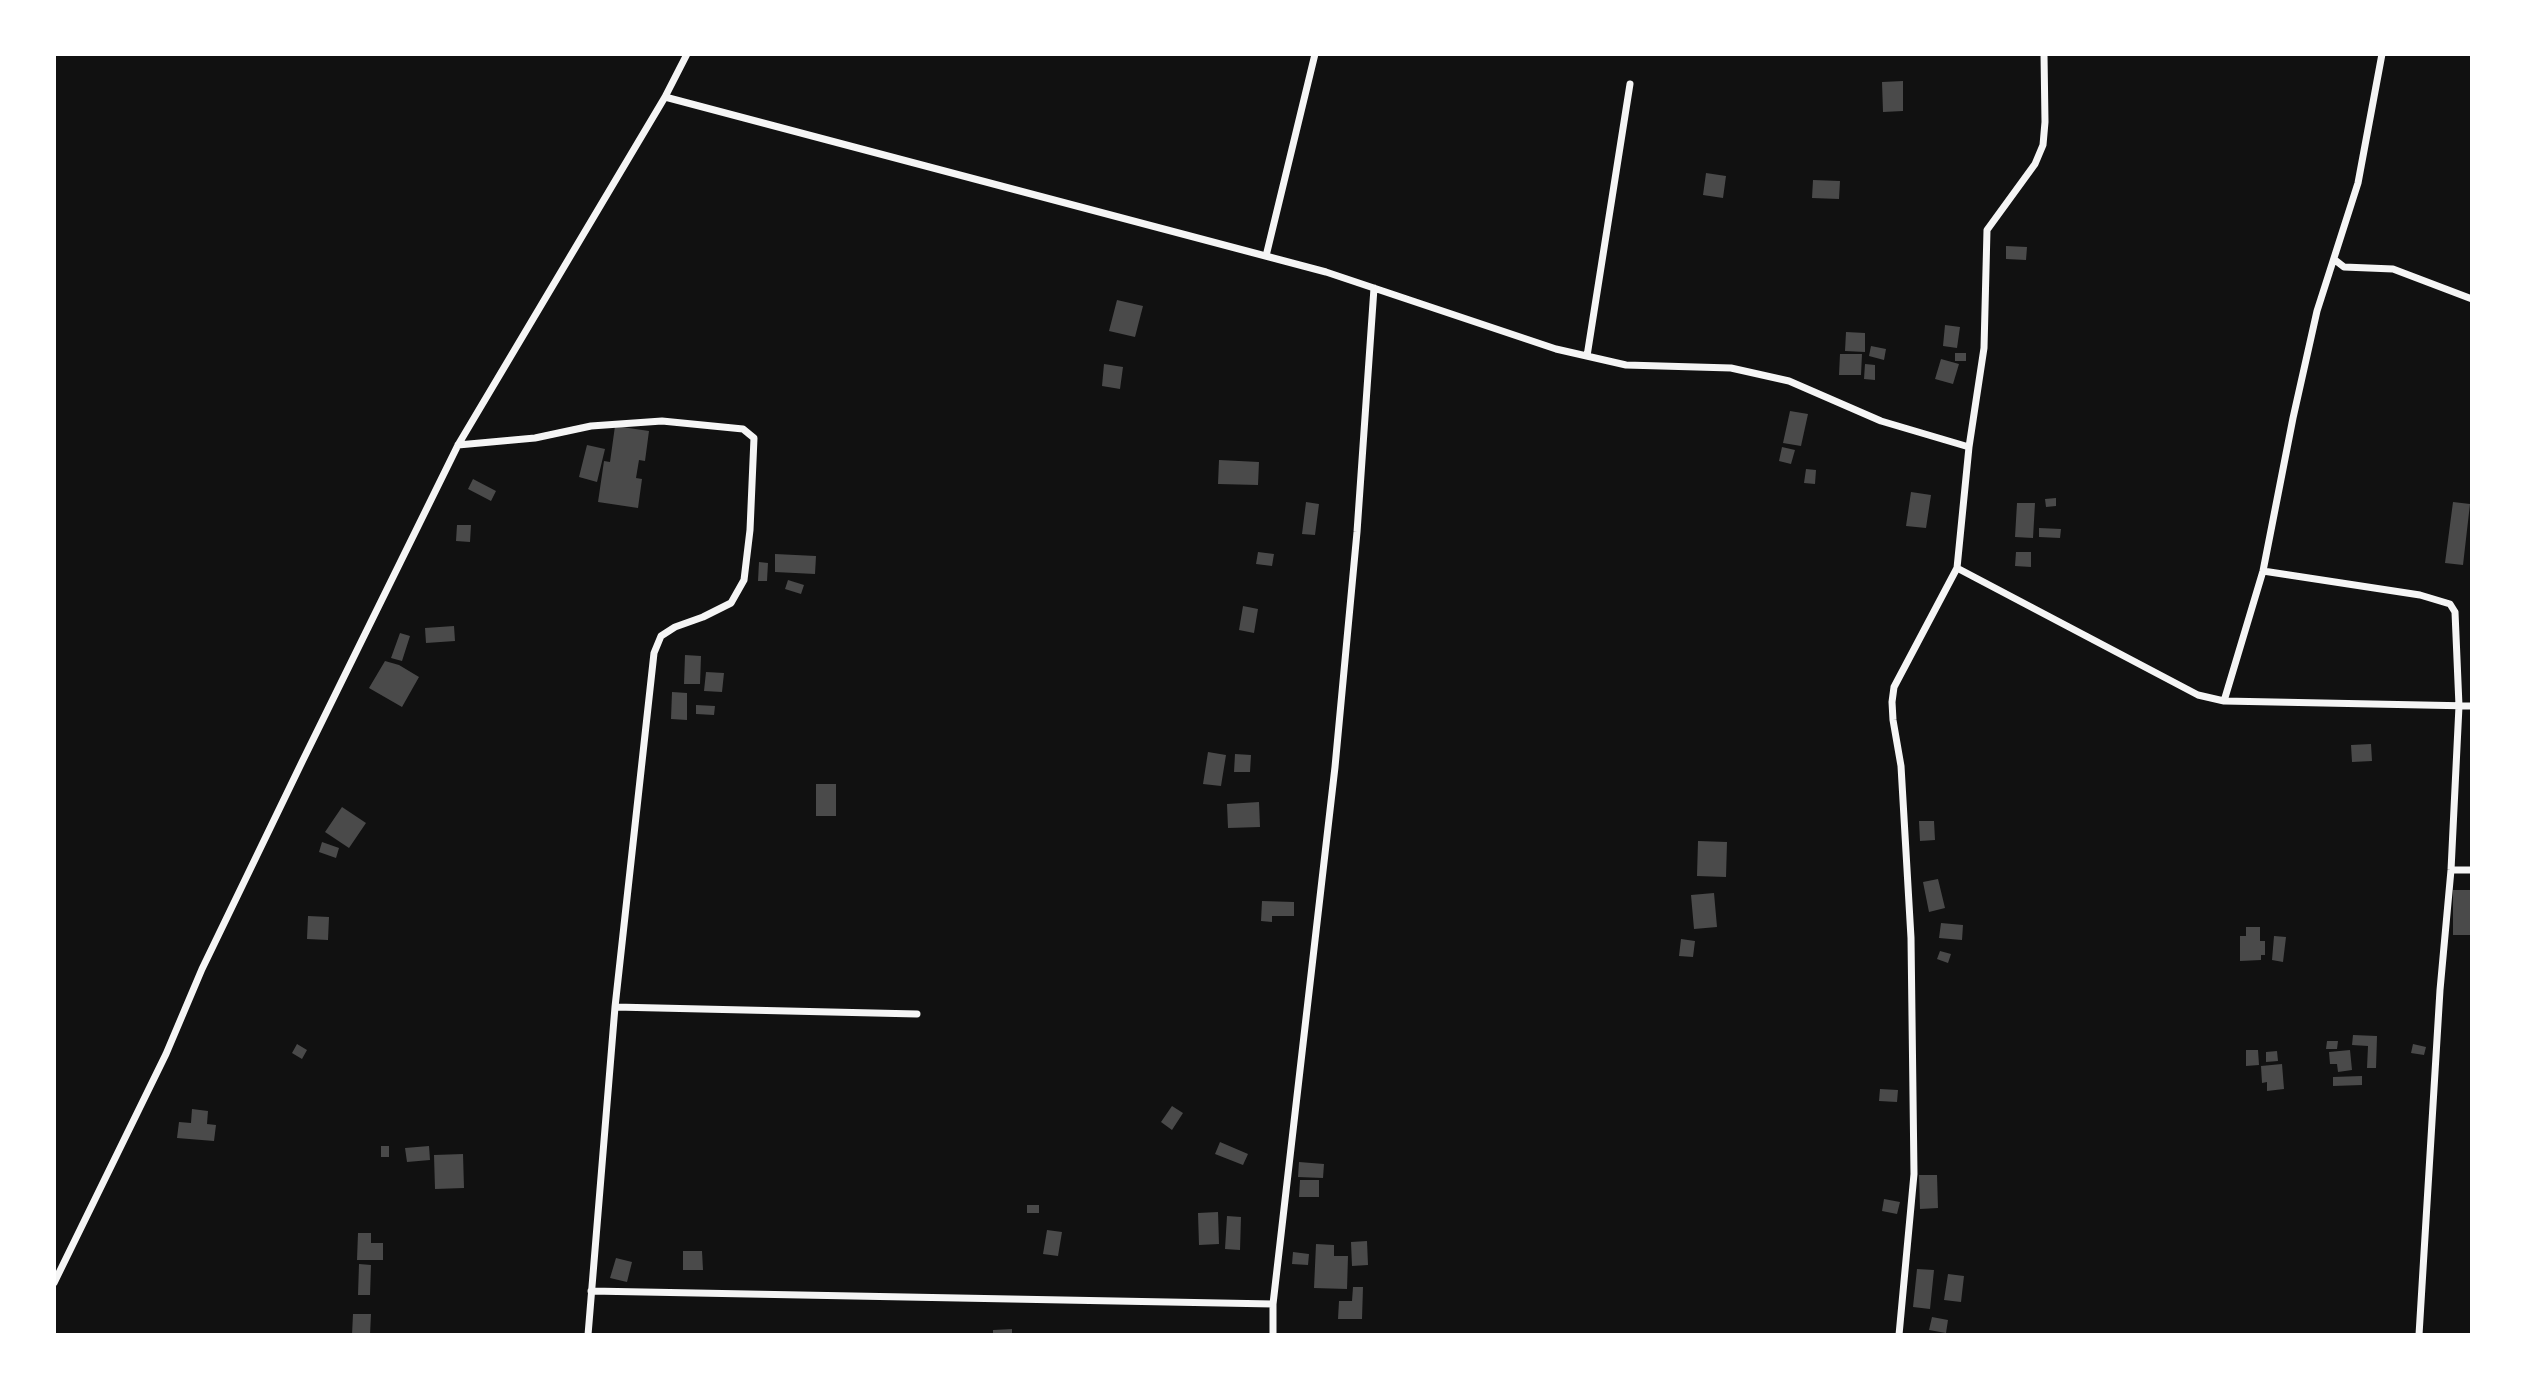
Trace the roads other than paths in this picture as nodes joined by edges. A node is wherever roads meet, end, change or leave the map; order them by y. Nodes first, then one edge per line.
1 (687, 54) edge
2 (1315, 54) edge
3 (2044, 54) edge
4 (2382, 54) edge
5 (1630, 84) dead end
6 (666, 97) junction
7 (1266, 256) junction
8 (2334, 260) junction
9 (1374, 288) junction
10 (2472, 299) edge
11 (1587, 356) junction
12 (458, 445) junction
13 (1969, 447) junction
14 (1957, 568) junction
15 (2263, 571) junction
16 (2224, 701) junction
17 (2459, 706) junction
18 (2472, 706) edge
19 (2451, 870) junction
20 (2472, 870) edge
21 (615, 1007) junction
22 (917, 1014) dead end
23 (54, 1283) edge
24 (592, 1291) junction
25 (1273, 1304) junction
26 (589, 1335) edge
27 (1273, 1335) edge
28 (1899, 1335) edge
29 (2419, 1335) edge

1 - 6 street
2 - 7 street
3 - 13 street
4 - 8 street
5 - 11 street
6 - 7 street
6 - 12 street
7 - 9 street
8 - 10 street
8 - 15 street
9 - 11 street
9 - 25 street
11 - 13 street
12 - 21 street
12 - 23 street
13 - 14 street
14 - 16 street
14 - 28 street
15 - 16 street
15 - 17 street
16 - 17 street
17 - 18 street
17 - 19 street
19 - 20 street
19 - 29 street
21 - 22 street
21 - 24 street
24 - 25 street
24 - 26 street
25 - 27 street

